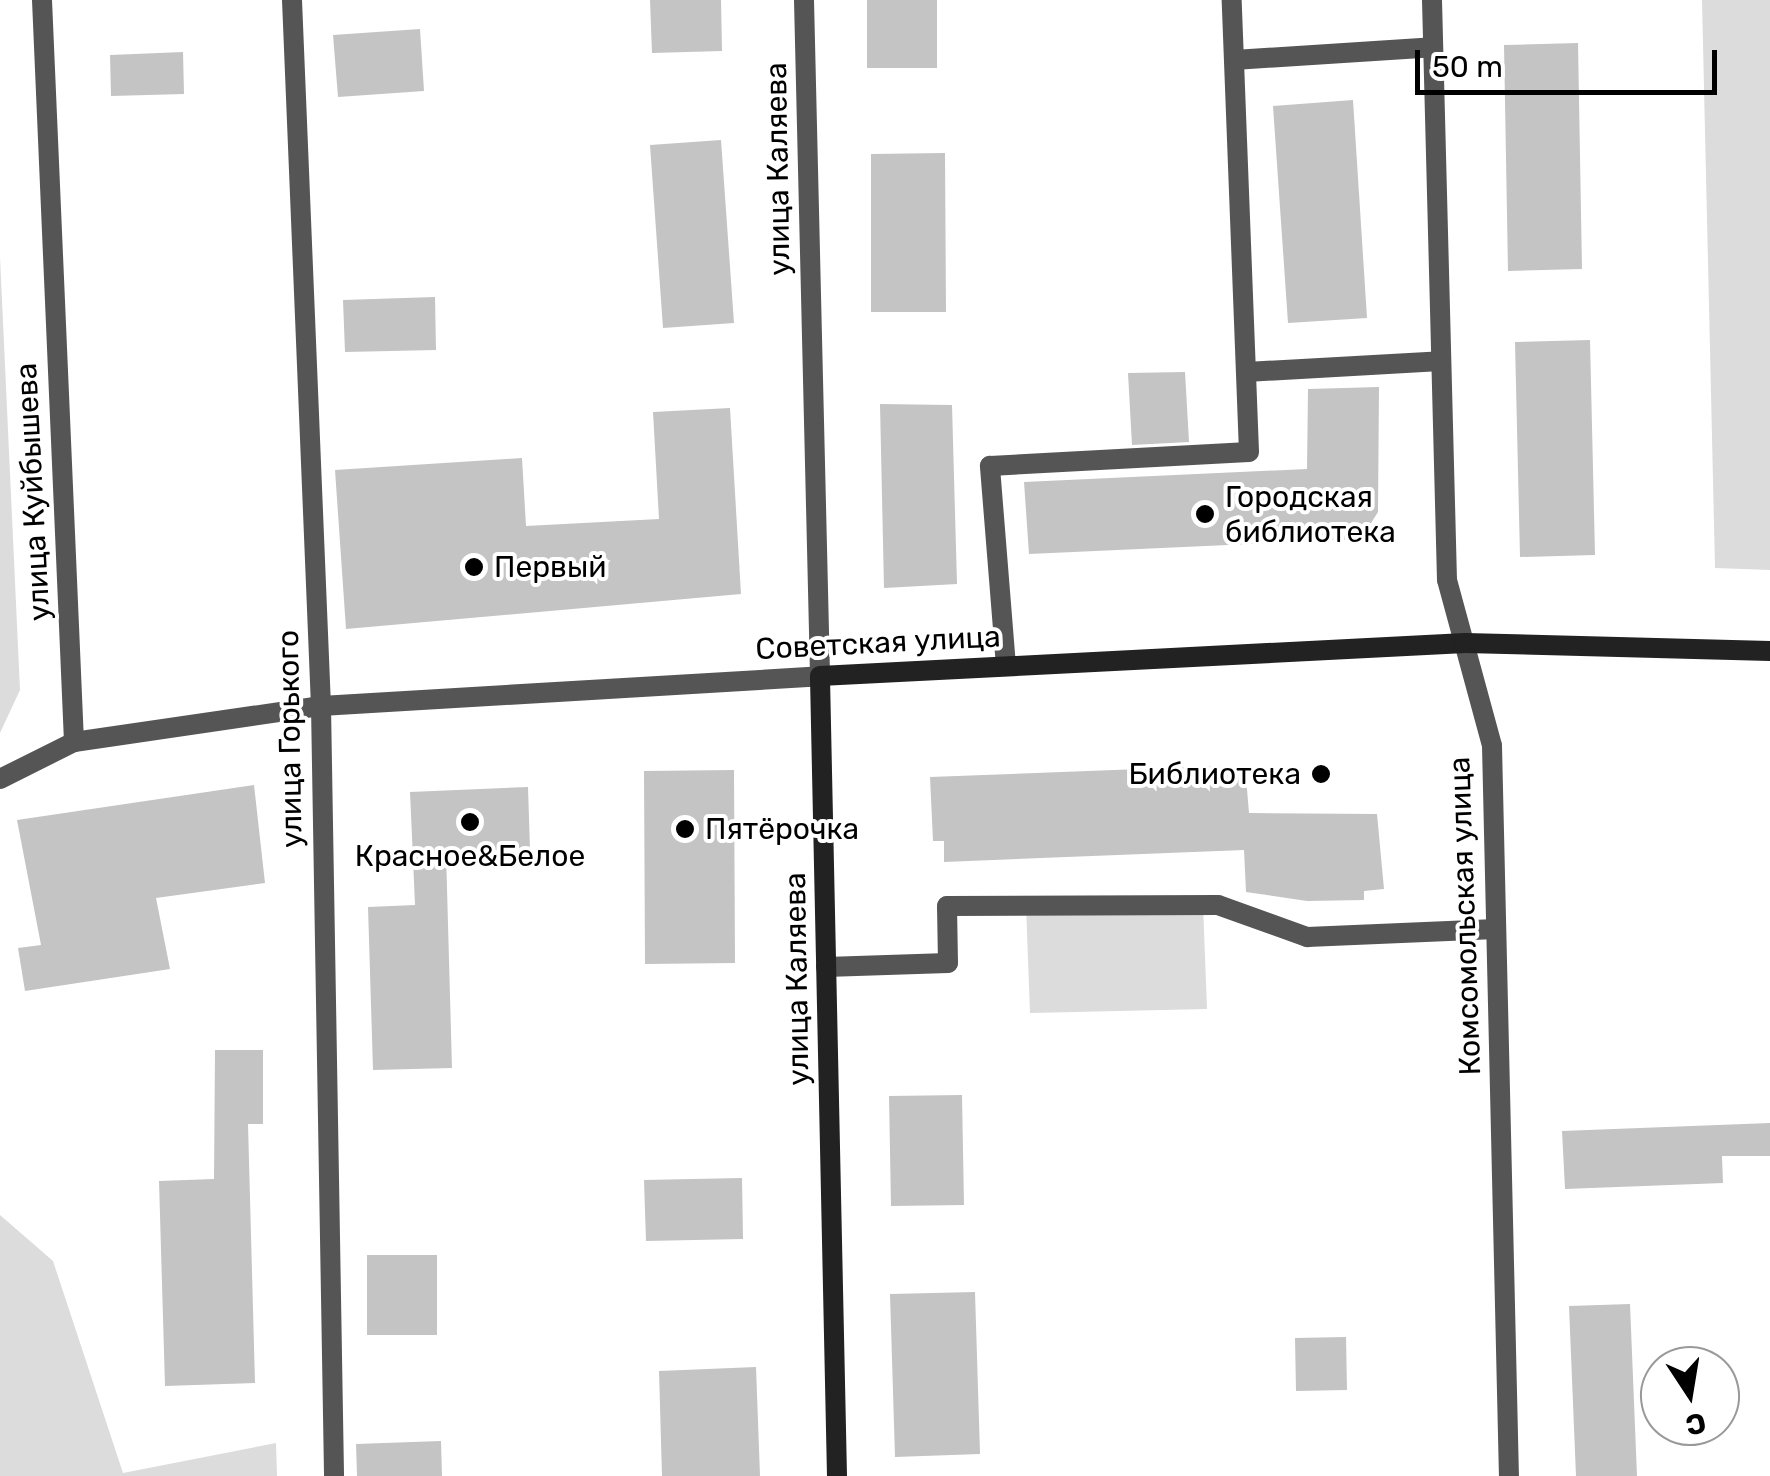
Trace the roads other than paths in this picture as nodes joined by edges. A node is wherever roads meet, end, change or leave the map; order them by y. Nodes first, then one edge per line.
1 (42, 0) edge
2 (292, 0) edge
3 (804, 0) edge
4 (1232, 0) edge
5 (1432, 0) edge
6 (1433, 46) junction
7 (1234, 60) junction
8 (1442, 361) junction
9 (1246, 372) junction
10 (1465, 642) junction
11 (1770, 651) edge
12 (1006, 666) junction
13 (820, 676) junction
14 (321, 706) junction
15 (74, 742) junction
16 (0, 779) edge
17 (1496, 929) junction
18 (826, 967) junction
19 (334, 1476) edge
20 (838, 1476) edge
21 (1509, 1476) edge

1 - 15 street, улица Куйбышева
2 - 14 street, улица Горького
3 - 13 street, улица Каляева
4 - 7 street
5 - 6 street, Комсомольская улица
6 - 7 street
6 - 8 street, Комсомольская улица
7 - 9 street
8 - 9 street
8 - 10 street, Комсомольская улица
9 - 12 street
10 - 11 main road, Советская улица
10 - 12 main road, Советская улица
10 - 17 street, Комсомольская улица
12 - 13 main road, Советская улица
13 - 14 street, Советская улица
13 - 18 main road, улица Каляева
14 - 15 street, Советская улица
14 - 19 street, улица Горького
15 - 16 street, Советская улица
17 - 18 street
17 - 21 street, Комсомольская улица
18 - 20 main road, улица Каляева

